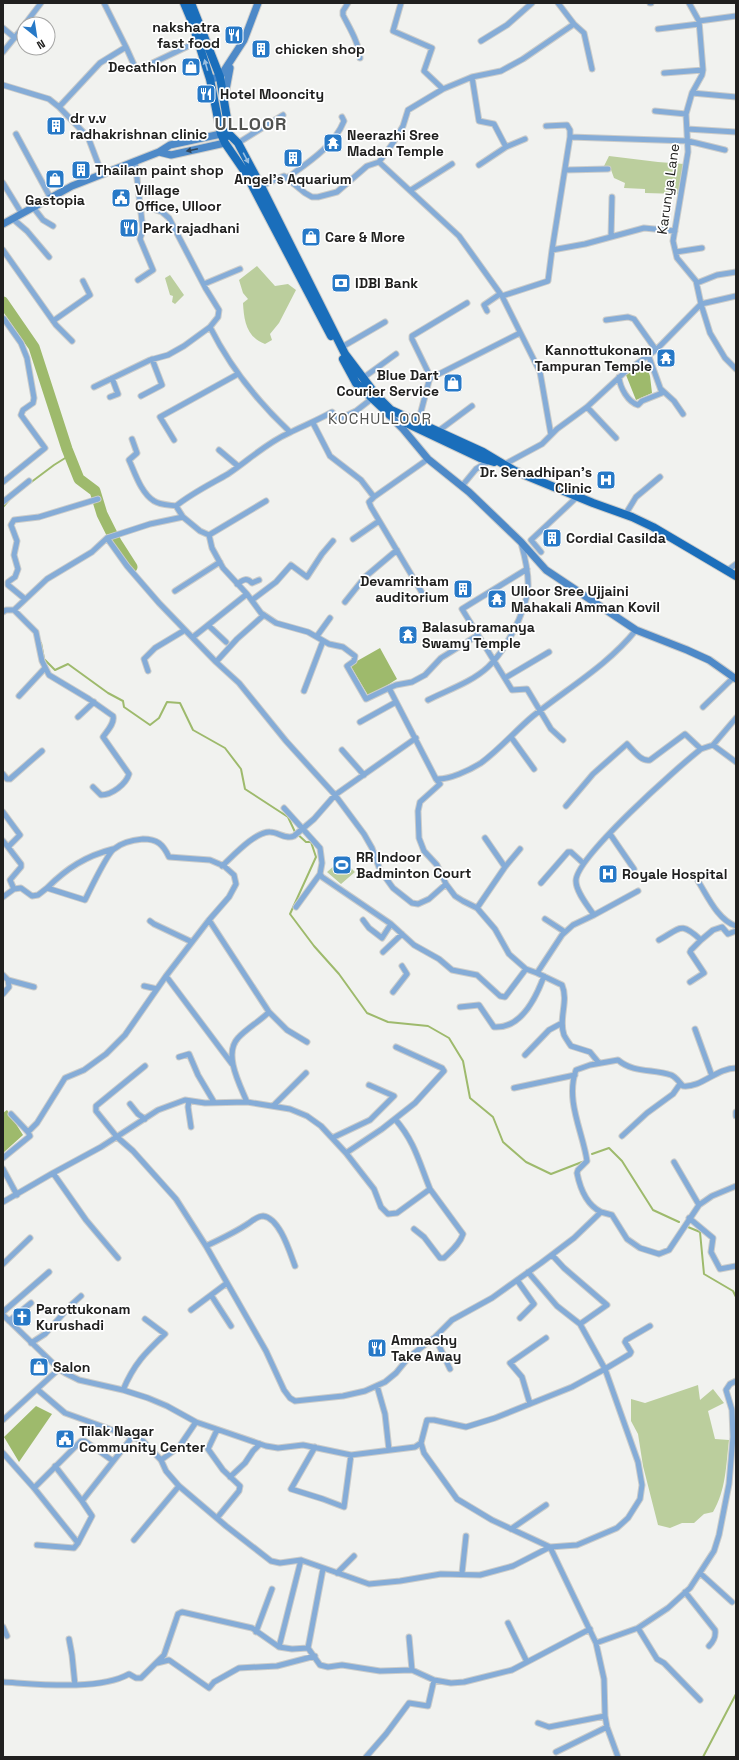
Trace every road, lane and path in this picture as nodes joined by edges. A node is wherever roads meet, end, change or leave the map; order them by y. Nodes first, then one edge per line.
1 (41, 3) edge
2 (104, 3) edge
3 (184, 3) edge
4 (191, 3) edge
5 (258, 3) edge
6 (348, 3) edge
7 (400, 3) edge
8 (532, 3) edge
9 (558, 3) edge
10 (689, 3) edge
11 (32, 16) edge
12 (736, 16) edge
13 (699, 23) junction
14 (574, 24) junction
15 (3, 28) edge
16 (658, 29) dead end
17 (15, 38) joint
18 (199, 41) junction
19 (481, 41) dead end
20 (126, 48) junction
21 (3, 52) edge
22 (360, 58) dead end
23 (232, 60) junction
24 (592, 69) dead end
25 (703, 70) junction
26 (664, 73) dead end
27 (220, 77) junction
28 (472, 77) junction
29 (210, 79) junction
30 (3, 85) edge
31 (443, 89) junction
32 (692, 93) junction
33 (736, 97) edge
34 (224, 102) junction
35 (59, 107) junction
36 (655, 110) dead end
37 (686, 114) junction
38 (283, 115) dead end
39 (342, 117) dead end
40 (546, 126) dead end
41 (687, 129) junction
42 (736, 132) edge
43 (224, 133) junction
44 (16, 134) dead end
45 (570, 137) junction
46 (525, 138) dead end
47 (688, 141) junction
48 (225, 143) junction
49 (238, 143) junction
50 (506, 148) junction
51 (725, 150) dead end
52 (159, 152) junction
53 (135, 162) junction
54 (379, 162) junction
55 (452, 164) dead end
56 (478, 165) dead end
57 (608, 169) dead end
58 (565, 170) junction
59 (102, 174) junction
60 (287, 178) junction
61 (3, 183) edge
62 (258, 188) junction
63 (411, 190) junction
64 (50, 197) junction
65 (612, 197) dead end
66 (141, 205) junction
67 (33, 207) junction
68 (22, 214) junction
69 (13, 219) junction
70 (3, 224) edge
71 (53, 226) dead end
72 (675, 231) junction
73 (611, 237) junction
74 (702, 248) dead end
75 (3, 250) edge
76 (552, 250) junction
77 (676, 252) junction
78 (49, 257) dead end
79 (240, 269) dead end
80 (736, 272) edge
81 (138, 280) dead end
82 (83, 281) dead end
83 (697, 283) junction
84 (204, 284) junction
85 (501, 295) junction
86 (736, 296) edge
87 (467, 303) dead end
88 (701, 304) junction
89 (487, 311) dead end
90 (3, 319) edge
91 (606, 320) dead end
92 (53, 321) junction
93 (386, 322) dead end
94 (210, 327) junction
95 (520, 333) junction
96 (72, 341) dead end
97 (342, 347) junction
98 (656, 350) junction
99 (396, 354) dead end
100 (649, 356) junction
101 (152, 359) junction
102 (736, 370) edge
103 (238, 374) junction
104 (430, 377) junction
105 (619, 377) junction
106 (112, 378) junction
107 (363, 378) junction
108 (94, 387) dead end
109 (661, 389) junction
110 (142, 396) dead end
111 (110, 397) dead end
112 (374, 397) junction
113 (472, 406) dead end
114 (587, 407) junction
115 (390, 412) junction
116 (683, 414) dead end
117 (313, 422) junction
118 (418, 423) junction
119 (290, 432) junction
120 (438, 432) junction
121 (551, 435) junction
122 (616, 438) dead end
123 (132, 439) dead end
124 (174, 440) dead end
125 (219, 450) dead end
126 (428, 460) junction
127 (489, 461) junction
128 (505, 464) junction
129 (238, 466) junction
130 (660, 477) dead end
131 (29, 481) dead end
132 (3, 482) edge
133 (462, 486) junction
134 (374, 496) junction
135 (577, 497) junction
136 (98, 499) dead end
137 (266, 501) dead end
138 (3, 502) edge
139 (176, 506) junction
140 (625, 515) junction
141 (183, 517) junction
142 (380, 521) junction
143 (209, 534) junction
144 (107, 538) junction
145 (353, 539) dead end
146 (333, 541) dead end
147 (521, 542) junction
148 (398, 550) junction
149 (541, 552) dead end
150 (220, 562) junction
151 (736, 564) edge
152 (527, 569) junction
153 (728, 570) junction
154 (736, 576) edge
155 (259, 580) dead end
156 (237, 584) junction
157 (175, 591) dead end
158 (248, 594) junction
159 (424, 596) dead end
160 (25, 599) junction
161 (252, 600) junction
162 (345, 602) dead end
163 (14, 610) junction
164 (3, 612) edge
165 (264, 615) junction
166 (330, 618) dead end
167 (208, 624) junction
168 (185, 630) junction
169 (636, 630) junction
170 (478, 635) junction
171 (317, 636) junction
172 (193, 637) junction
173 (322, 641) junction
174 (226, 642) dead end
175 (549, 652) dead end
176 (495, 660) junction
177 (216, 662) junction
178 (45, 668) junction
179 (148, 671) dead end
180 (505, 678) junction
181 (735, 678) edge
182 (390, 688) junction
183 (304, 691) dead end
184 (19, 696) dead end
185 (428, 700) dead end
186 (94, 702) junction
187 (396, 702) junction
188 (703, 707) dead end
189 (540, 711) junction
190 (78, 717) dead end
191 (736, 718) edge
192 (360, 722) dead end
193 (512, 737) junction
194 (416, 738) junction
195 (563, 740) dead end
196 (713, 745) junction
197 (701, 749) junction
198 (342, 750) dead end
199 (42, 751) dead end
200 (736, 762) edge
201 (534, 769) dead end
202 (3, 774) edge
203 (364, 775) junction
204 (436, 779) junction
205 (93, 787) dead end
206 (335, 795) junction
207 (566, 806) dead end
208 (284, 808) dead end
209 (3, 812) edge
210 (302, 830) junction
211 (610, 834) junction
212 (485, 838) dead end
213 (3, 841) edge
214 (8, 847) junction
215 (113, 849) junction
216 (520, 850) dead end
217 (583, 863) junction
218 (222, 866) junction
219 (505, 867) junction
220 (634, 869) dead end
221 (320, 874) junction
222 (698, 881) dead end
223 (541, 883) dead end
224 (446, 884) junction
225 (47, 888) junction
226 (14, 889) junction
227 (638, 891) dead end
228 (3, 897) edge
229 (296, 907) dead end
230 (477, 908) junction
231 (594, 915) junction
232 (545, 919) dead end
233 (209, 920) junction
234 (363, 920) dead end
235 (150, 921) dead end
236 (391, 924) junction
237 (736, 926) edge
238 (736, 931) edge
239 (566, 932) junction
240 (402, 934) junction
241 (659, 940) dead end
242 (701, 940) junction
243 (192, 942) junction
244 (383, 952) dead end
245 (402, 966) dead end
246 (526, 969) junction
247 (537, 973) junction
248 (3, 975) edge
249 (166, 976) junction
250 (544, 976) junction
251 (8, 980) junction
252 (690, 982) dead end
253 (144, 986) dead end
254 (34, 987) dead end
255 (157, 989) junction
256 (393, 992) dead end
257 (3, 994) edge
258 (460, 1007) dead end
259 (269, 1012) junction
260 (562, 1023) junction
261 (695, 1029) dead end
262 (307, 1042) dead end
263 (396, 1047) dead end
264 (525, 1055) dead end
265 (179, 1057) dead end
266 (598, 1063) junction
267 (233, 1065) junction
268 (145, 1066) dead end
269 (736, 1068) edge
270 (306, 1073) dead end
271 (575, 1075) junction
272 (712, 1076) junction
273 (680, 1084) junction
274 (369, 1085) dead end
275 (514, 1088) dead end
276 (189, 1101) junction
277 (214, 1102) junction
278 (247, 1102) junction
279 (130, 1104) dead end
280 (273, 1106) junction
281 (736, 1112) edge
282 (11, 1114) dead end
283 (736, 1116) edge
284 (395, 1118) junction
285 (145, 1119) junction
286 (191, 1127) dead end
287 (28, 1132) junction
288 (622, 1136) dead end
289 (117, 1138) junction
290 (332, 1138) junction
291 (346, 1153) junction
292 (3, 1158) edge
293 (674, 1162) dead end
294 (3, 1169) edge
295 (53, 1173) junction
296 (736, 1186) edge
297 (430, 1189) junction
298 (17, 1195) junction
299 (3, 1202) edge
300 (699, 1205) junction
301 (601, 1212) junction
302 (689, 1218) junction
303 (414, 1229) dead end
304 (30, 1238) dead end
305 (206, 1246) junction
306 (552, 1255) junction
307 (118, 1258) dead end
308 (3, 1264) edge
309 (295, 1266) dead end
310 (736, 1266) edge
311 (49, 1272) dead end
312 (528, 1272) junction
313 (517, 1280) junction
314 (227, 1283) junction
315 (211, 1295) junction
316 (81, 1296) dead end
317 (31, 1303) dead end
318 (190, 1310) dead end
319 (3, 1313) edge
320 (520, 1318) dead end
321 (145, 1319) dead end
322 (9, 1321) junction
323 (580, 1324) junction
324 (231, 1326) dead end
325 (650, 1326) dead end
326 (434, 1337) junction
327 (546, 1338) dead end
328 (31, 1342) junction
329 (59, 1369) junction
330 (450, 1369) dead end
331 (606, 1369) junction
332 (736, 1381) edge
333 (377, 1386) junction
334 (38, 1390) junction
335 (124, 1390) junction
336 (530, 1404) junction
337 (3, 1420) edge
338 (196, 1422) junction
339 (218, 1430) junction
340 (133, 1436) junction
341 (421, 1443) junction
342 (260, 1444) junction
343 (315, 1447) junction
344 (389, 1450) junction
345 (3, 1453) edge
346 (351, 1455) junction
347 (161, 1460) junction
348 (113, 1462) junction
349 (55, 1466) junction
350 (230, 1477) junction
351 (179, 1486) junction
352 (34, 1488) junction
353 (82, 1501) junction
354 (546, 1505) dead end
355 (216, 1518) junction
356 (511, 1528) junction
357 (466, 1536) dead end
358 (134, 1540) dead end
359 (78, 1543) junction
360 (37, 1545) dead end
361 (550, 1547) junction
362 (354, 1556) dead end
363 (301, 1560) junction
364 (323, 1568) junction
365 (337, 1573) junction
366 (462, 1573) junction
367 (700, 1573) junction
368 (272, 1588) dead end
369 (685, 1592) junction
370 (732, 1602) dead end
371 (508, 1623) dead end
372 (3, 1627) edge
373 (638, 1628) junction
374 (590, 1629) junction
375 (256, 1632) junction
376 (7, 1636) dead end
377 (409, 1637) dead end
378 (69, 1639) dead end
379 (596, 1643) junction
380 (709, 1646) dead end
381 (278, 1647) junction
382 (308, 1648) junction
383 (315, 1656) junction
384 (527, 1662) junction
385 (155, 1664) junction
386 (412, 1670) junction
387 (434, 1680) junction
388 (3, 1682) edge
389 (75, 1685) junction
390 (700, 1700) dead end
391 (605, 1716) junction
392 (538, 1723) dead end
393 (607, 1727) junction
394 (556, 1752) dead end
395 (366, 1757) edge
396 (618, 1757) edge

1 - 11 street
2 - 20 street
3 - 18 main road
4 - 27 main road
5 - 23 main road
6 - 22 street
7 - 31 street
8 - 19 street
9 - 14 street
10 - 13 street, Karunya Lane
12 - 13 street
13 - 16 street
13 - 25 street, Karunya Lane
14 - 24 street
14 - 28 street
15 - 17 street
17 - 21 street
18 - 20 street
29 -> 18 main road
20 - 35 street
23 - 27 main road
23 - 34 main road
25 - 26 street
25 - 32 street, Karunya Lane
27 - 29 main road
27 - 34 main road
28 - 31 street
28 - 50 street
29 - 43 main road
30 - 35 street
31 - 54 street
32 - 33 street
32 - 37 street, Karunya Lane
34 - 43 main road
35 - 59 street
36 - 37 street
37 - 41 street, Karunya Lane
38 - 49 street
39 - 60 street
40 - 45 street
41 - 42 street
41 - 47 street, Karunya Lane
43 - 48 main road
43 - 49 main road
43 - 52 main road
44 - 64 street
45 - 47 street
45 - 58 street
46 - 50 street
47 - 51 street
47 - 72 street, Karunya Lane
48 -> 52 main road
48 - 62 main road
49 -> 62 main road
50 - 56 street
52 - 53 main road
53 - 59 main road
53 - 66 street
54 - 60 street
54 - 63 street
55 - 63 street
57 - 58 street
58 - 76 street
59 - 64 main road
60 - 62 street
61 - 68 street
62 - 97 main road
62 - 112 main road
63 - 85 street
64 - 67 main road
65 - 73 street
66 - 81 street
66 - 84 street
67 - 68 main road
67 - 71 street
68 - 69 main road
69 - 70 main road
69 - 78 street
72 - 73 street
72 - 77 street, Karunya Lane
73 - 76 street
74 - 77 street
75 - 92 street
76 - 85 street
77 - 83 street, Karunya Lane
79 - 84 street
80 - 83 street
82 - 92 street
83 - 88 street, Karunya Lane
84 - 94 street
85 - 89 street
85 - 95 street
86 - 88 street
87 - 104 street
88 - 98 street
88 - 102 street, Karunya Lane
90 - 132 street
91 - 98 street
92 - 96 street
93 - 97 street
94 - 101 street
94 - 103 street
95 - 104 street
95 - 121 street
97 - 107 main road
98 - 100 street
99 - 107 street
100 - 105 street
100 - 109 street
101 - 106 street
101 - 110 street
103 - 119 street
103 - 124 street
104 - 118 street
105 - 109 street
105 - 114 street
106 - 108 street
106 - 111 street
107 - 112 main road
109 - 116 street
112 - 115 main road
112 - 117 street
113 - 120 street
114 - 121 street
114 - 122 street
115 - 118 main road
115 - 126 main road
115 - 127 main road
117 - 119 street
117 - 134 street
118 - 120 main road
119 - 129 street
120 - 128 main road
121 - 128 street
123 - 139 street
125 - 129 street
126 - 133 main road
126 - 134 street
127 - 128 main road
127 - 133 street
128 - 135 main road
129 - 139 street
130 - 140 street
131 - 138 street
133 - 147 main road
134 - 142 street
135 - 140 main road
135 - 149 street
136 - 160 street
137 - 143 street
139 - 141 street
140 - 153 main road
141 - 143 street
141 - 144 street
142 - 145 street
142 - 148 street
143 - 150 street
144 - 160 street
144 - 168 street
146 - 161 street
147 - 152 street
147 - 169 main road
148 - 159 street
148 - 162 street
150 - 156 street
150 - 157 street
151 - 153 street
152 - 170 street
152 - 176 street
153 - 154 main road
155 - 156 street
156 - 158 street
158 - 161 street
158 - 167 street
160 - 163 street
161 - 165 street
163 - 164 street
163 - 178 street
165 - 171 street
165 - 177 street
166 - 171 street
167 - 172 street
167 - 174 street
168 - 172 street
168 - 179 street
169 - 181 main road
169 - 189 street
170 - 176 street
170 - 182 street
171 - 173 street
172 - 177 street
173 - 182 street
173 - 183 street
175 - 180 street
176 - 180 street
176 - 185 street
177 - 206 street
178 - 184 street
178 - 186 street
180 - 189 street
181 - 188 street
182 - 187 street
186 - 190 street
186 - 205 street
187 - 192 street
187 - 194 street
189 - 193 street
189 - 195 street
191 - 196 street
193 - 201 street
193 - 204 street
194 - 203 street
194 - 204 street
196 - 197 street
196 - 200 street
197 - 207 street
197 - 211 street
198 - 203 street
199 - 202 street
203 - 206 street
204 - 224 street
206 - 210 street
206 - 224 street
208 - 210 street
209 - 214 street
210 - 218 street
210 - 221 street
211 - 217 street
211 - 220 street
212 - 219 street
213 - 214 street
214 - 226 street
215 - 218 street
215 - 225 street
215 - 225 street
216 - 219 street
217 - 223 street
217 - 231 street
218 - 233 street
219 - 230 street
221 - 229 street
221 - 236 street
222 - 237 street
224 - 230 street
225 - 226 street
226 - 228 street
227 - 231 street
230 - 246 street
231 - 239 street
232 - 239 street
233 - 243 street
233 - 259 street
234 - 236 street
235 - 243 street
236 - 240 street
238 - 242 street
239 - 247 street
240 - 244 street
240 - 246 street
241 - 242 street
242 - 252 street
243 - 249 street
245 - 256 street
246 - 247 street
247 - 250 street
248 - 251 street
249 - 255 street
249 - 267 street
250 - 258 street
250 - 260 street
251 - 254 street
251 - 257 street
253 - 255 street
255 - 287 street
259 - 262 street
259 - 267 street
260 - 264 street
260 - 266 street
261 - 272 street
263 - 284 street
265 - 277 street
266 - 271 street
266 - 273 street
267 - 278 street
268 - 289 street
269 - 272 street
270 - 280 street
271 - 275 street
271 - 301 street
272 - 273 street
273 - 288 street
274 - 290 street
276 - 277 street
276 - 285 street
276 - 286 street
277 - 278 street
278 - 280 street
279 - 285 street
280 - 290 street
281 - 283 street
282 - 287 street
284 - 291 street
284 - 297 street
285 - 289 street
287 - 292 street
289 - 295 street
289 - 305 street
290 - 291 street
291 - 297 street
293 - 300 street
294 - 298 street
295 - 298 street
295 - 307 street
296 - 300 street
297 - 303 street
298 - 299 street
300 - 302 street
301 - 302 street
301 - 306 street
302 - 310 street
304 - 308 street
305 - 309 street
305 - 314 street
306 - 312 street
306 - 323 street
311 - 319 street
312 - 313 street
312 - 323 street
313 - 320 street
313 - 326 street
314 - 315 street
314 - 333 street
315 - 318 street
315 - 324 street
316 - 328 street
317 - 322 street
319 - 322 street
321 - 335 street
322 - 328 street
323 - 331 street
325 - 331 street
326 - 330 street
326 - 333 street
327 - 336 street
328 - 329 street
329 - 334 street
329 - 335 street
331 - 336 street
331 - 361 street
332 - 367 street
333 - 344 street
334 - 337 street
334 - 340 street
335 - 338 street
336 - 341 street
338 - 339 street
338 - 347 street
339 - 342 street
339 - 350 street
340 - 347 street
340 - 348 street
341 - 344 street
341 - 356 street
342 - 343 street
342 - 350 street
343 - 346 street
343 - 346 street
344 - 346 street
345 - 352 street
347 - 351 street
348 - 349 street
348 - 353 street
349 - 352 street
349 - 353 street
350 - 355 street
351 - 355 street
351 - 358 street
352 - 359 street
353 - 359 street
354 - 356 street
355 - 363 street
356 - 361 street
357 - 366 street
359 - 360 street
361 - 366 street
361 - 374 street
362 - 365 street
363 - 364 street
363 - 381 street
364 - 365 street
364 - 382 street
365 - 366 street
367 - 369 street
367 - 370 street
368 - 375 street
369 - 373 street
369 - 380 street
371 - 384 street
372 - 376 street
373 - 379 street
373 - 390 street
374 - 379 street
374 - 384 street
375 - 381 street
375 - 385 street
377 - 386 street
378 - 389 street
379 - 391 street
381 - 382 street
382 - 383 street
383 - 385 street
383 - 386 street
384 - 387 street
385 - 389 street
386 - 387 street
387 - 395 street
388 - 389 street
391 - 392 street
391 - 393 street
393 - 394 street
393 - 396 street

